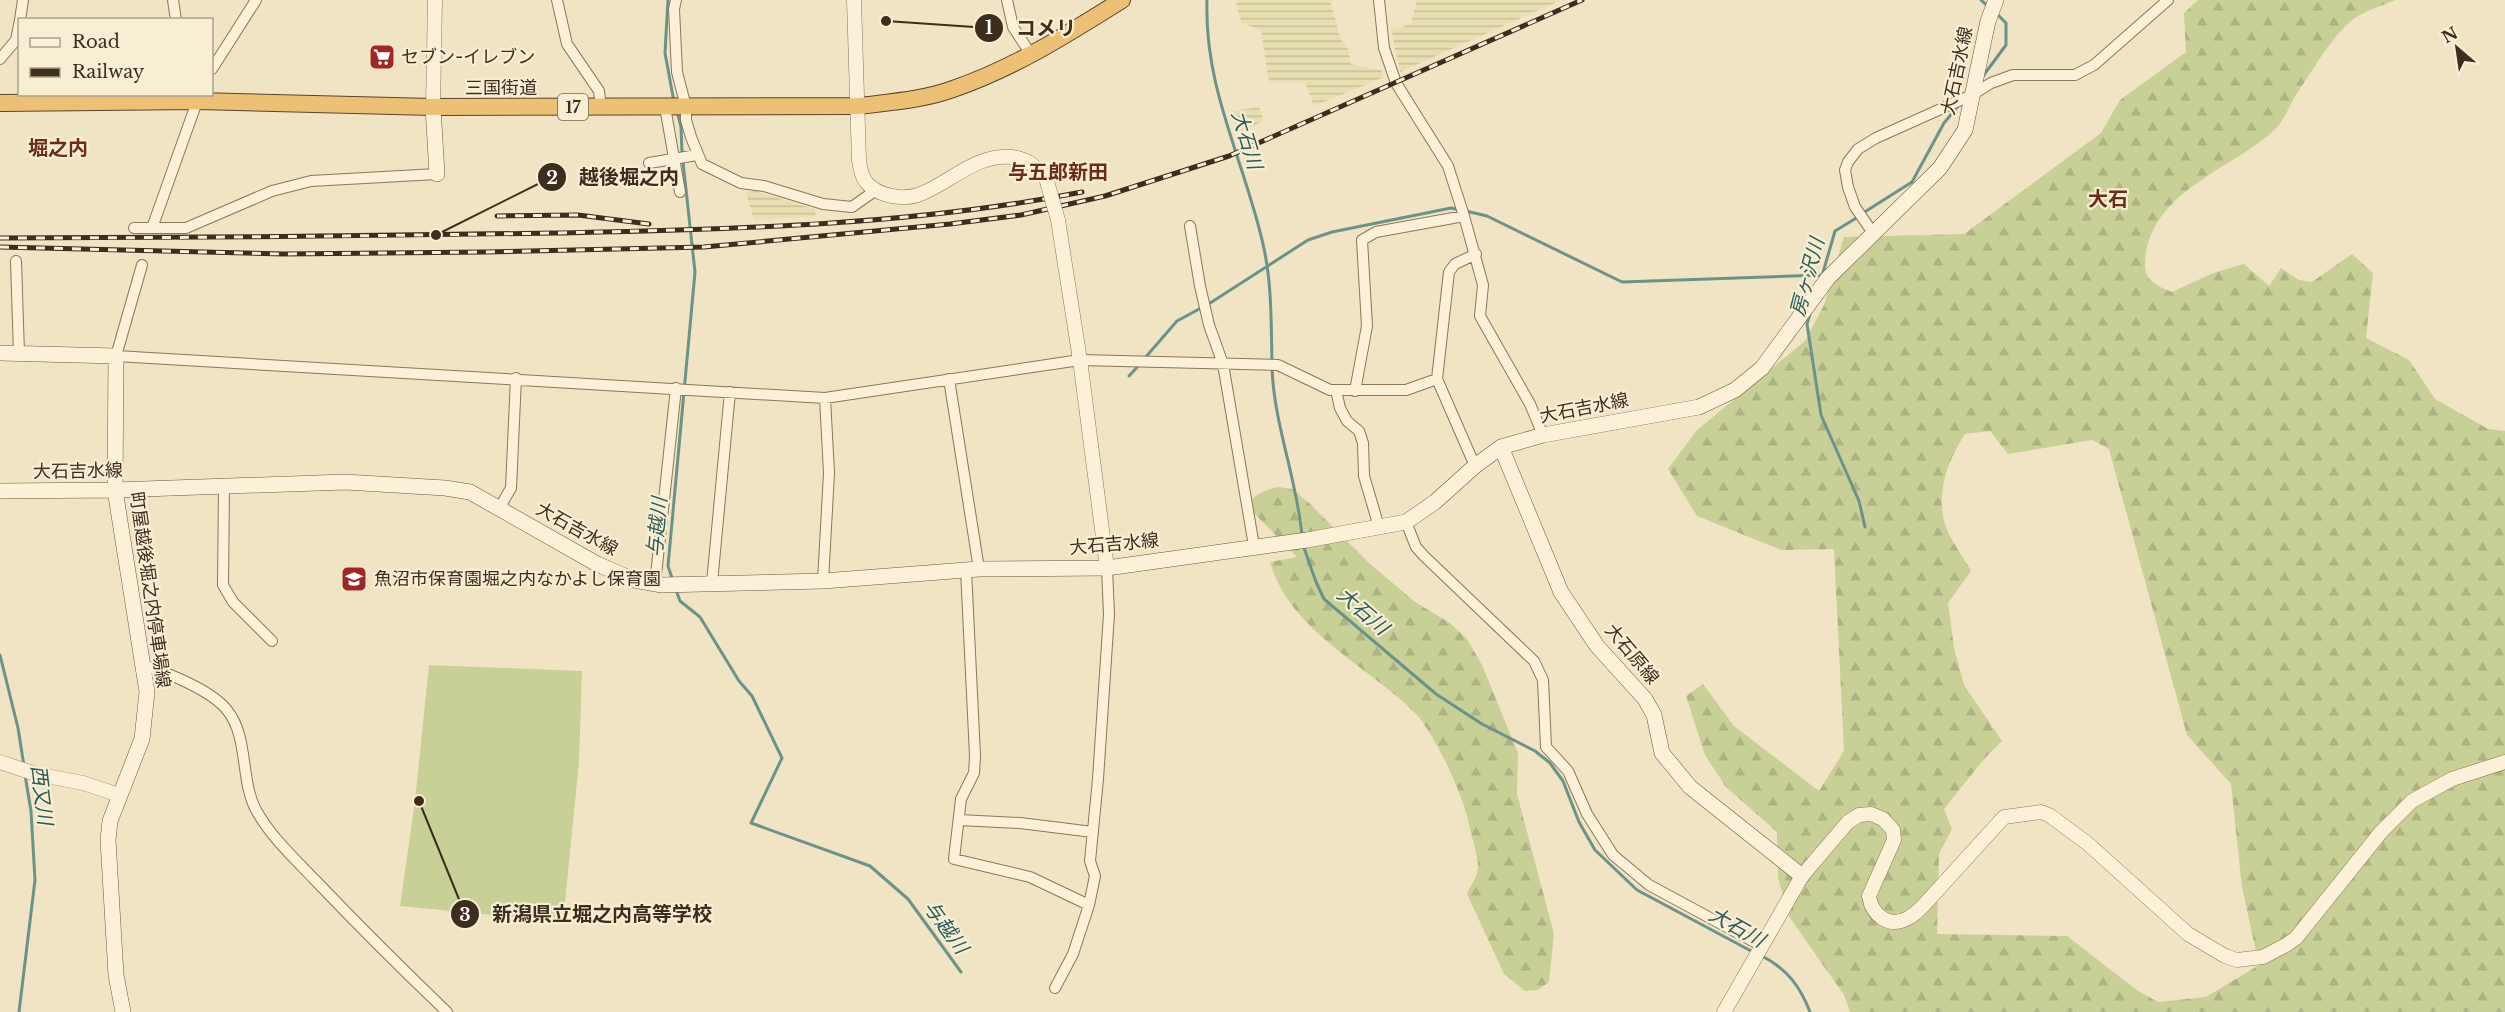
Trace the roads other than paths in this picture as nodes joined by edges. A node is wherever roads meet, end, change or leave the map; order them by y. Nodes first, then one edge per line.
1 (23, 0) edge
2 (172, 0) edge
3 (256, 0) edge
4 (435, 0) edge
5 (557, 0) edge
6 (676, 0) edge
7 (854, 0) edge
8 (1007, 0) edge
9 (1122, 0) edge
10 (1379, 0) edge
11 (1996, 0) edge
12 (2168, 0) edge
13 (20, 18) edge
14 (176, 18) edge
15 (18, 28) edge
16 (1032, 56) junction
17 (0, 59) edge
18 (213, 67) edge
19 (1972, 95) junction
20 (199, 98) edge
21 (0, 103) edge
22 (859, 106) junction
23 (433, 107) junction
24 (601, 107) junction
25 (665, 107) junction
26 (686, 107) junction
27 (693, 156) junction
28 (676, 159) junction
29 (649, 163) dead end
30 (437, 174) joint
31 (876, 190) junction
32 (680, 192) dead end
33 (1464, 216) junction
34 (1190, 226) dead end
35 (134, 228) dead end
36 (152, 228) junction
37 (1873, 233) junction
38 (1476, 254) junction
39 (16, 261) dead end
40 (142, 265) dead end
41 (0, 353) edge
42 (19, 354) junction
43 (116, 356) junction
44 (1080, 360) junction
45 (1223, 364) junction
46 (516, 378) junction
47 (949, 379) junction
48 (1437, 379) junction
49 (675, 388) junction
50 (1336, 390) junction
51 (1355, 391) junction
52 (730, 392) junction
53 (825, 398) junction
54 (1543, 435) junction
55 (1501, 447) junction
56 (1475, 466) junction
57 (224, 486) junction
58 (116, 490) junction
59 (0, 491) edge
60 (500, 507) junction
61 (1406, 522) junction
62 (1379, 527) junction
63 (1254, 546) junction
64 (1107, 568) junction
65 (972, 570) junction
66 (823, 581) junction
67 (655, 584) junction
68 (712, 584) junction
69 (272, 641) dead end
70 (143, 665) junction
71 (0, 762) edge
72 (2505, 762) edge
73 (119, 795) junction
74 (959, 820) junction
75 (1093, 832) junction
76 (1802, 876) junction
77 (1089, 905) junction
78 (1758, 953) junction
79 (1055, 988) dead end
80 (123, 1012) edge
81 (447, 1012) edge
82 (1724, 1012) edge

1 - 13 street
2 - 14 street
3 - 18 street
4 - 23 street
5 - 24 street
6 - 26 street
7 - 22 street
8 - 16 street
9 - 16 highway, 三国街道 / 17
10 - 33 street
11 - 19 main road, 大石吉水線
12 - 19 street
15 - 17 street
16 - 22 highway, 三国街道 / 17
19 - 37 main road, 大石吉水線
19 - 37 street
20 - 21 highway, 三国街道 / 17
20 - 23 highway, 三国街道 / 17
20 - 36 street
22 - 26 highway, 三国街道 / 17
22 - 31 street
23 - 24 highway, 三国街道 / 17
23 - 30 main road
24 - 25 highway, 三国街道 / 17
25 - 26 highway, 三国街道 / 17
25 - 28 street
26 - 27 street
27 - 28 street
27 - 31 street
28 - 29 street
28 - 32 street
30 - 36 street
31 - 44 street, bridge
33 - 38 street
33 - 51 street
34 - 45 street
35 - 36 street
37 - 54 main road, 大石吉水線
38 - 48 street
38 - 54 street
39 - 42 street
40 - 43 street
41 - 42 main road
42 - 43 main road
43 - 46 street
43 - 58 main road, 町屋越後堀之内停車場線
44 - 45 street
44 - 47 street
44 - 64 street
45 - 50 street
45 - 63 street
46 - 49 street
46 - 60 street
47 - 53 street
47 - 65 street
48 - 51 street
48 - 56 street
49 - 52 street
49 - 67 street
50 - 51 street
50 - 62 street
52 - 53 street
52 - 68 street
53 - 66 street
54 - 55 main road, 大石吉水線
55 - 56 main road, 大石吉水線
55 - 76 main road, 大石原線
56 - 61 main road, 大石吉水線
57 - 58 main road, 大石吉水線
57 - 60 main road, 大石吉水線
57 - 69 street
58 - 59 main road, 大石吉水線
58 - 70 main road, 町屋越後堀之内停車場線
60 - 67 main road, 大石吉水線
61 - 62 main road, 大石吉水線
61 - 78 street
62 - 63 main road, 大石吉水線
63 - 64 main road, 大石吉水線
64 - 65 main road, 大石吉水線
64 - 75 street
65 - 66 main road, 大石吉水線
65 - 74 street
66 - 68 main road, 大石吉水線
67 - 68 main road, 大石吉水線
70 - 73 main road, 町屋越後堀之内停車場線
70 - 81 street
71 - 73 street
72 - 76 street
73 - 80 main road, 町屋越後堀之内停車場線
74 - 75 street
74 - 77 street
75 - 77 street
76 - 78 street
77 - 79 street
78 - 82 street

